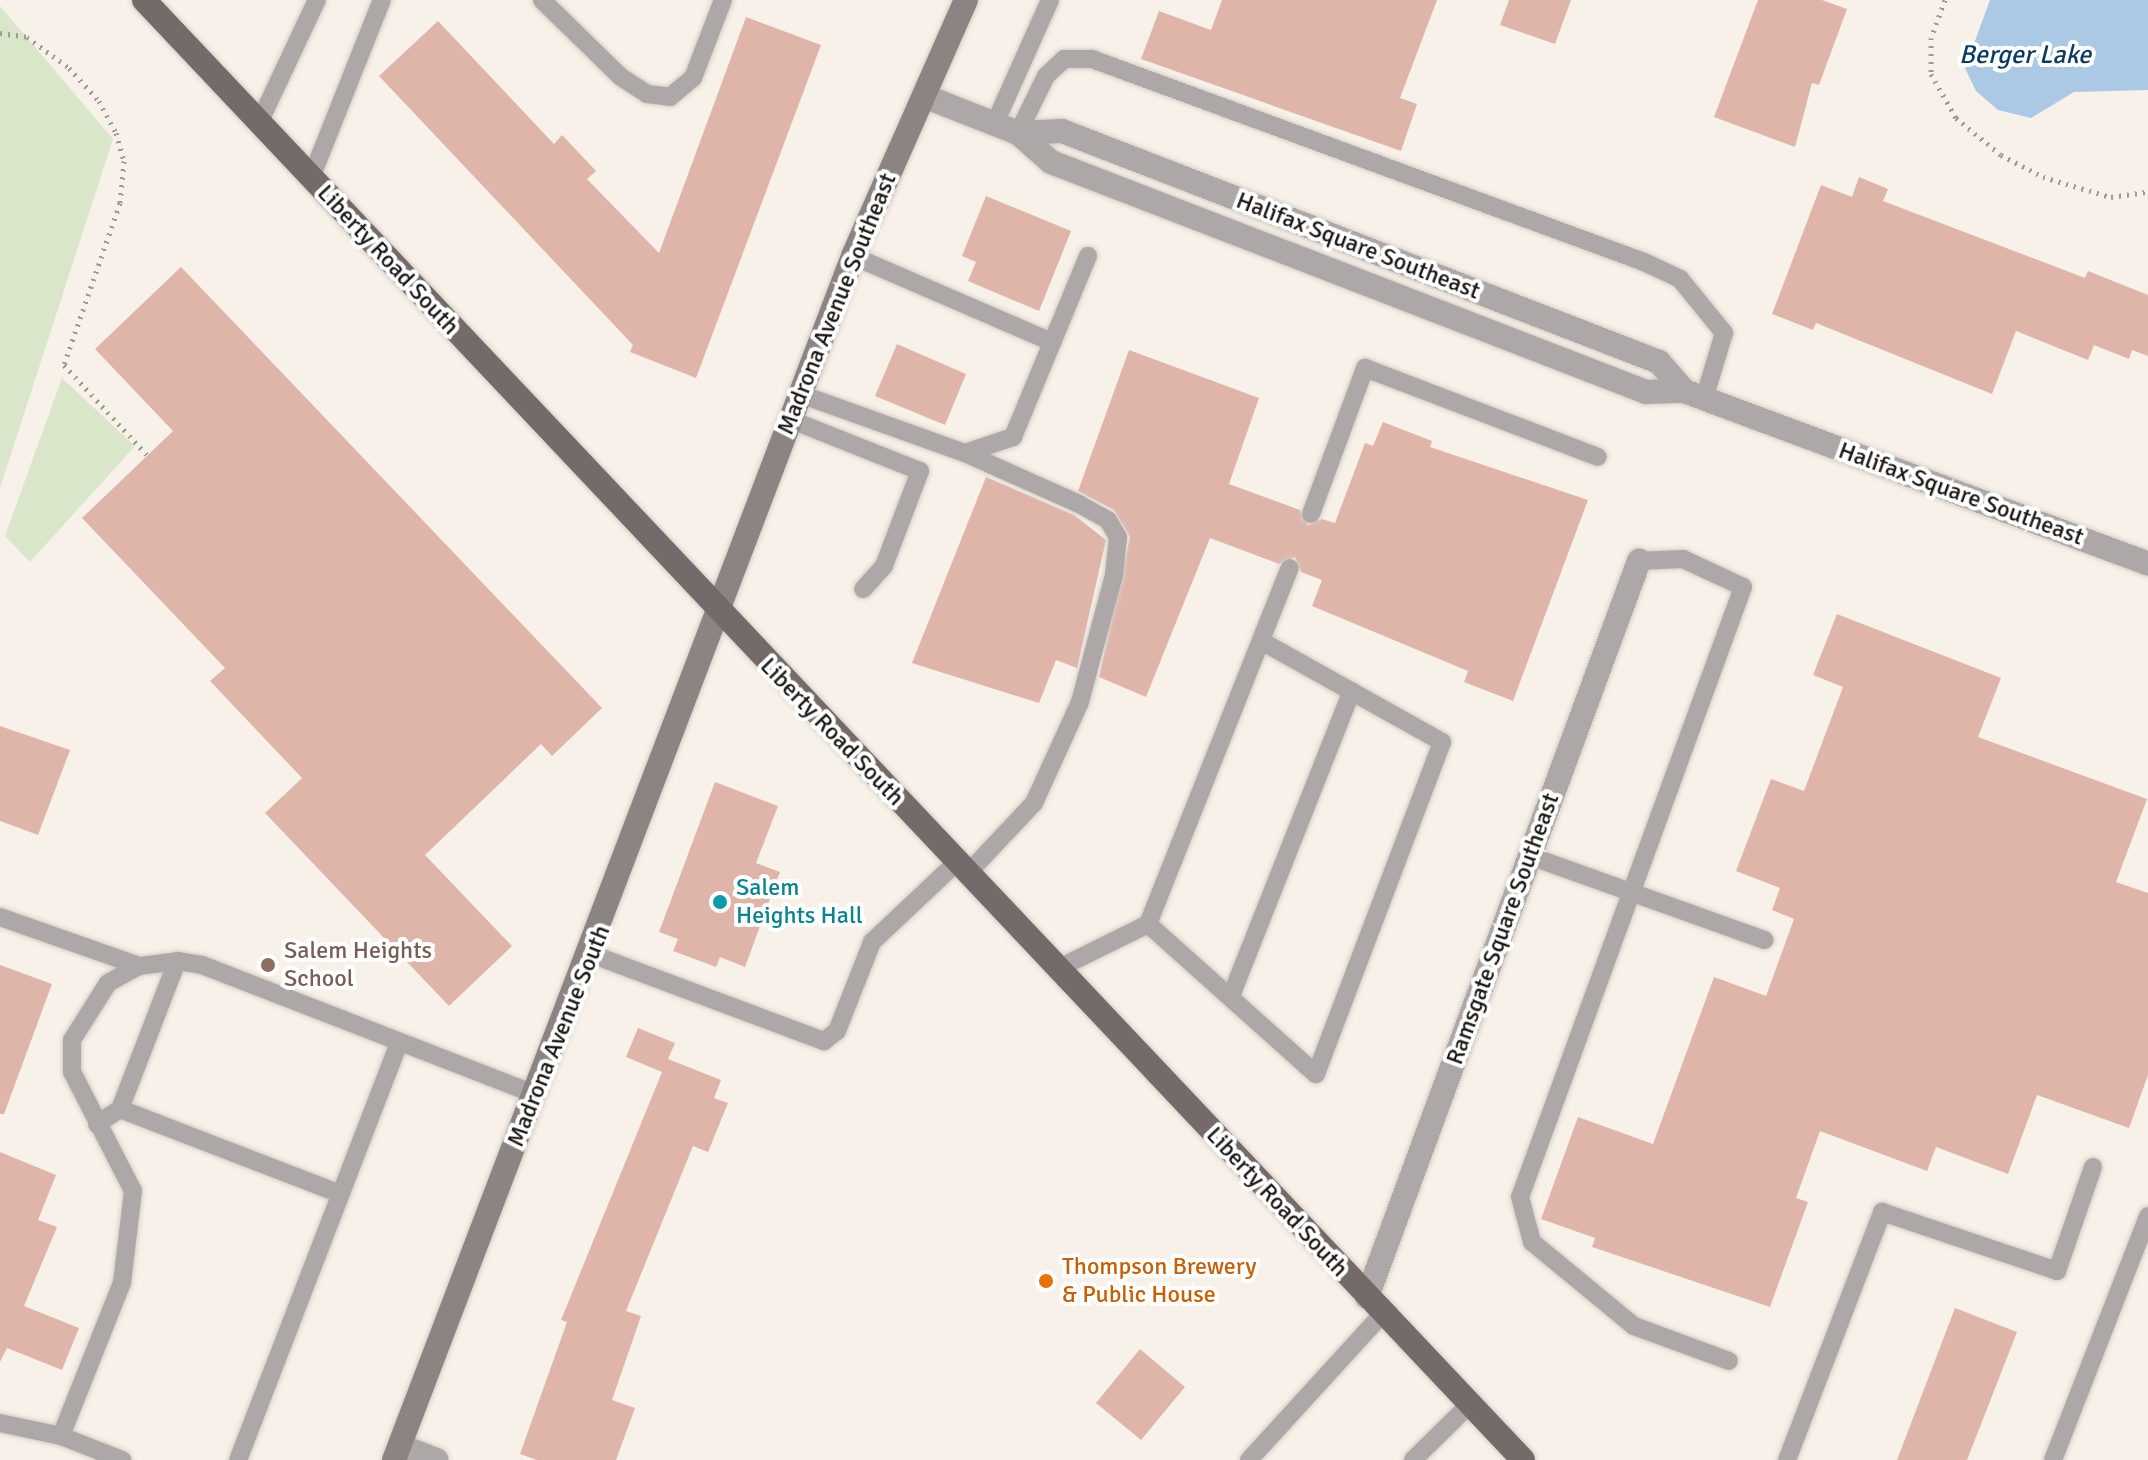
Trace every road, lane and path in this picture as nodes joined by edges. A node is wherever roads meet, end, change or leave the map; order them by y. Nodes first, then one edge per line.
1 (144, 0) edge
2 (317, 0) edge
3 (382, 0) edge
4 (542, 0) edge
5 (723, 0) edge
6 (966, 0) edge
7 (1050, 0) edge
8 (1945, 0) edge
9 (0, 33) edge
10 (924, 96) junction
11 (259, 123) junction
12 (995, 123) junction
13 (1018, 133) junction
14 (311, 178) junction
15 (2148, 192) edge
16 (853, 256) junction
17 (1088, 256) dead end
18 (1052, 342) junction
19 (800, 394) junction
20 (1694, 395) junction
21 (789, 419) junction
22 (965, 453) junction
23 (147, 455) dead end
24 (1598, 457) dead end
25 (1311, 514) dead end
26 (1639, 561) joint
27 (2148, 564) edge
28 (1290, 568) dead end
29 (863, 589) dead end
30 (719, 611) junction
31 (1261, 641) junction
32 (1352, 691) junction
33 (1530, 856) junction
34 (962, 868) junction
35 (1629, 892) junction
36 (0, 917) edge
37 (1148, 924) junction
38 (1764, 940) dead end
39 (591, 954) junction
40 (177, 961) junction
41 (139, 966) junction
42 (1057, 969) junction
43 (1231, 996) junction
44 (399, 1042) junction
45 (535, 1094) junction
46 (120, 1109) junction
47 (97, 1124) junction
48 (2093, 1167) dead end
49 (340, 1194) junction
50 (2148, 1216) edge
51 (1375, 1305) junction
52 (1729, 1361) dead end
53 (1470, 1404) junction
54 (0, 1423) edge
55 (61, 1436) junction
56 (397, 1453) edge
57 (122, 1460) edge
58 (238, 1460) edge
59 (436, 1460) edge
60 (1249, 1460) edge
61 (1413, 1460) edge
62 (1523, 1460) edge
63 (1787, 1460) edge
64 (2053, 1460) edge

1 - 11 main road, Liberty Road South
2 - 11 lane
3 - 14 lane
4 - 5 lane
6 - 10 main road, Madrona Avenue Southeast
7 - 12 lane
8 - 15 path
9 - 23 path
10 - 12 street, Halifax Square Southeast
10 - 16 main road, Madrona Avenue Southeast
11 - 14 main road, Liberty Road South
12 - 13 street, Halifax Square Southeast
13 - 20 street, Halifax Square Southeast
13 - 20 street, Halifax Square Southeast
13 - 20 lane
14 - 30 main road, Liberty Road South
16 - 18 lane
16 - 19 main road, Madrona Avenue Southeast
17 - 18 lane
18 - 22 lane
19 - 21 main road, Madrona Avenue Southeast
19 - 22 lane
20 - 27 street, Halifax Square Southeast
21 - 29 lane
21 - 30 main road, Madrona Avenue Southeast
22 - 34 lane
24 - 25 lane
26 - 33 street, Ramsgate Square Southeast
26 - 35 lane
28 - 31 lane
30 - 34 main road, Liberty Road South
30 - 39 main road, Madrona Avenue South
31 - 32 lane
31 - 37 lane
32 - 43 lane
32 - 43 lane
33 - 35 lane
33 - 51 street, Ramsgate Square Southeast
34 - 39 lane
34 - 42 main road, Liberty Road South
35 - 38 lane
35 - 52 lane
36 - 41 lane
37 - 42 lane
37 - 43 lane
39 - 45 main road, Madrona Avenue South
40 - 41 lane
40 - 44 lane
40 - 46 lane
41 - 47 lane
42 - 51 main road, Liberty Road South
44 - 45 lane
44 - 49 lane
45 - 56 main road, Madrona Avenue South
46 - 47 lane
46 - 49 lane
47 - 55 lane
48 - 63 lane
49 - 58 lane
50 - 64 lane
51 - 53 main road, Liberty Road South
51 - 60 lane
53 - 61 lane
53 - 62 main road, Liberty Road South
54 - 55 lane
55 - 57 lane
56 - 59 street

